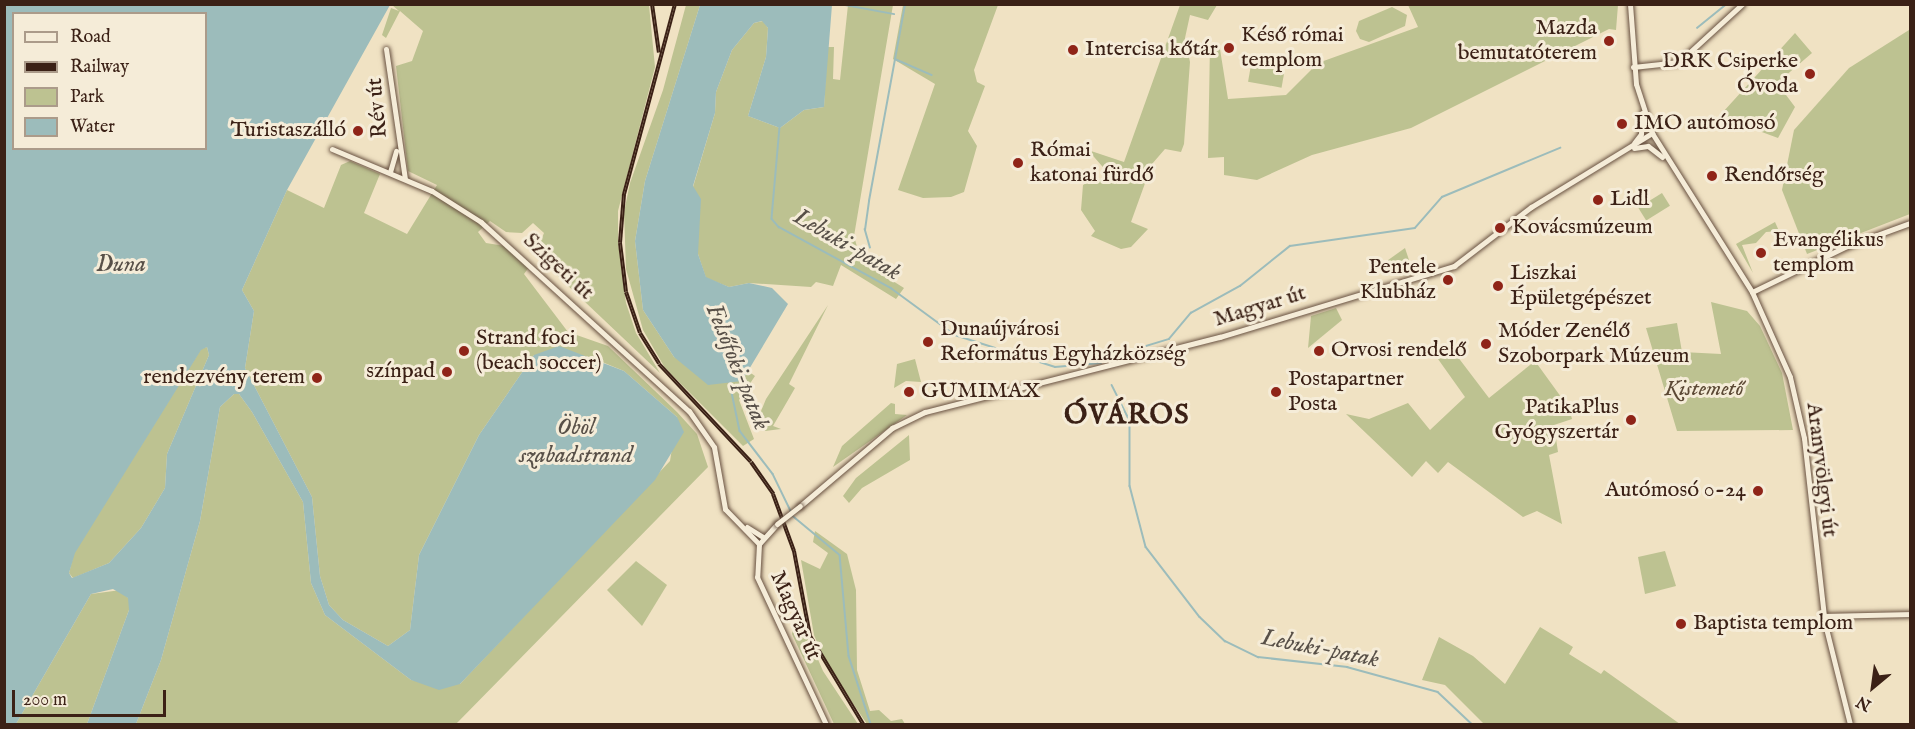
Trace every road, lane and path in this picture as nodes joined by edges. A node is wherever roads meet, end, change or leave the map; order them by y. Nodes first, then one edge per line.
1 (1630, 4) edge
2 (1742, 4) edge
3 (386, 49) dead end
4 (1633, 67) junction
5 (1647, 68) junction
6 (1635, 78) junction
7 (1642, 108) junction
8 (1652, 134) junction
9 (398, 143) junction
10 (332, 149) dead end
11 (1627, 151) junction
12 (1668, 163) junction
13 (390, 172) junction
14 (405, 179) junction
15 (1911, 223) edge
16 (1752, 292) junction
17 (776, 525) junction
18 (753, 531) junction
19 (764, 537) junction
20 (759, 544) junction
21 (1911, 614) edge
22 (1824, 616) junction
23 (826, 724) edge
24 (1850, 724) edge

1 - 4 street, Aranyvölgyi út
2 - 5 street
3 - 9 street, Rév út
4 - 5 street
4 - 6 street, Aranyvölgyi út
5 - 6 street
6 - 7 street, Aranyvölgyi út
7 - 8 street, Aranyvölgyi út
7 - 11 street
8 - 11 street, Magyar út
8 - 12 street, Aranyvölgyi út
9 - 13 street
9 - 14 street, Rév út
10 - 13 street, Szigeti út
11 - 12 street
11 - 17 street, Magyar út, bridge
12 - 16 street, Aranyvölgyi út
13 - 14 street, Szigeti út
14 - 18 street, Szigeti út
15 - 16 street
16 - 22 street, Aranyvölgyi út
17 - 18 street
17 - 19 street, Magyar út
18 - 19 street, Szigeti út
18 - 20 street
19 - 20 street, Magyar út
20 - 23 street, Magyar út
21 - 22 street
22 - 24 street, Aranyvölgyi út

